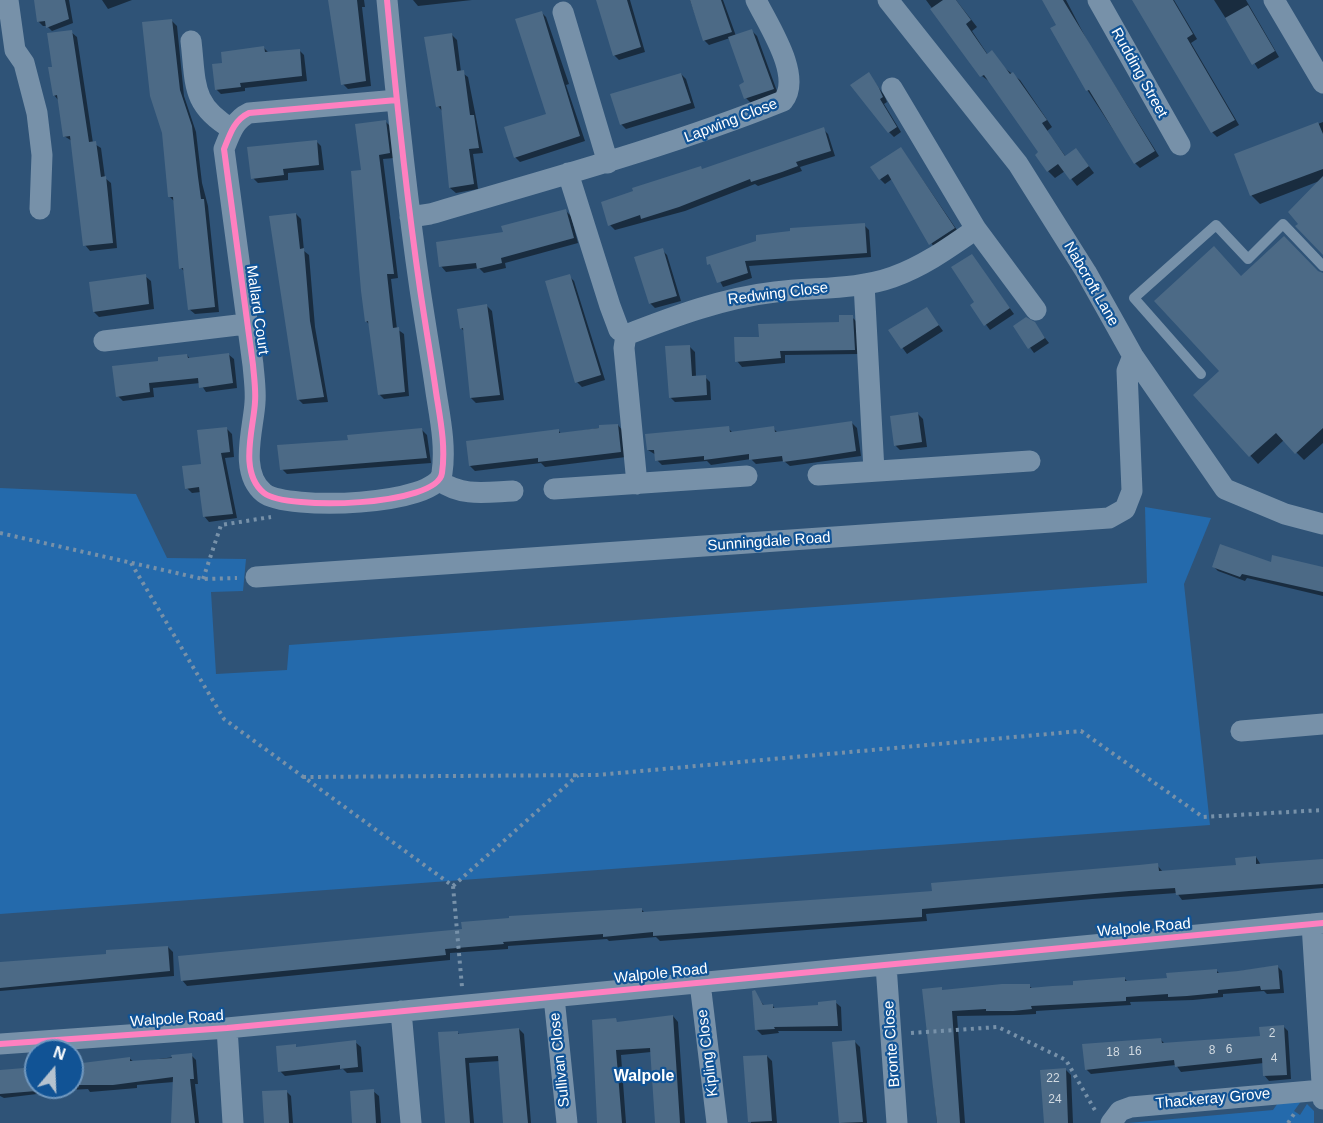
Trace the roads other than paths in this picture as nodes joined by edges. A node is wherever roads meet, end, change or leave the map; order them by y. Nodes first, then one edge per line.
1 (8, 0) edge
2 (387, 0) edge
3 (756, 0) edge
4 (888, 0) edge
5 (1098, 0) edge
6 (1274, 0) edge
7 (563, 12) dead end
8 (191, 41) dead end
9 (1323, 83) edge
10 (892, 88) dead end
11 (397, 100) junction
12 (232, 129) junction
13 (1180, 145) dead end
14 (608, 163) junction
15 (568, 173) junction
16 (40, 209) dead end
17 (410, 217) junction
18 (976, 229) junction
19 (1323, 266) edge
20 (864, 284) junction
21 (1036, 310) dead end
22 (246, 324) junction
23 (626, 335) junction
24 (104, 341) dead end
25 (1133, 356) junction
26 (1201, 374) dead end
27 (1030, 461) dead end
28 (874, 471) junction
29 (818, 475) dead end
30 (747, 476) dead end
31 (440, 481) junction
32 (637, 484) junction
33 (554, 489) dead end
34 (513, 490) dead end
35 (1323, 524) edge
36 (256, 578) road end
37 (1323, 724) edge
38 (1241, 731) dead end
39 (1318, 923) edge
40 (886, 965) junction
41 (700, 982) junction
42 (554, 997) junction
43 (401, 1011) junction
44 (227, 1028) junction
45 (0, 1044) edge
46 (1322, 1094) edge
47 (1104, 1118) edge
48 (233, 1123) edge
49 (411, 1123) edge
50 (567, 1123) edge
51 (717, 1123) edge
52 (897, 1123) edge

1 - 16 street
2 - 11 street
3 - 14 street, Lapwing Close
4 - 25 street, Nabcroft Lane
5 - 13 street, Rudding Street
6 - 9 street
7 - 14 street
8 - 12 street
10 - 18 street
11 - 12 street
11 - 17 street
12 - 22 street, Mallard Court
14 - 15 street, Lapwing Close
15 - 17 street, Lapwing Close
15 - 23 street
17 - 31 street
18 - 20 street, Redwing Close
18 - 21 street
19 - 26 lane
20 - 23 street, Redwing Close
20 - 28 street
22 - 24 street, Mallard Court
22 - 31 street, Mallard Court
23 - 32 street
25 - 35 street, Nabcroft Lane
25 - 36 street, Sunningdale Road
27 - 28 street
28 - 29 street
30 - 32 street
31 - 34 street
32 - 33 street
37 - 38 street
39 - 40 street, Walpole Road
39 - 46 street, Thackeray Grove
40 - 41 street, Walpole Road
40 - 52 street, Bronte Close
41 - 42 street, Walpole Road
41 - 51 street, Kipling Close
42 - 43 street, Walpole Road
42 - 50 street, Sullivan Close
43 - 44 street, Walpole Road
43 - 49 street
44 - 45 street, Walpole Road
44 - 48 street
46 - 47 street, Thackeray Grove

